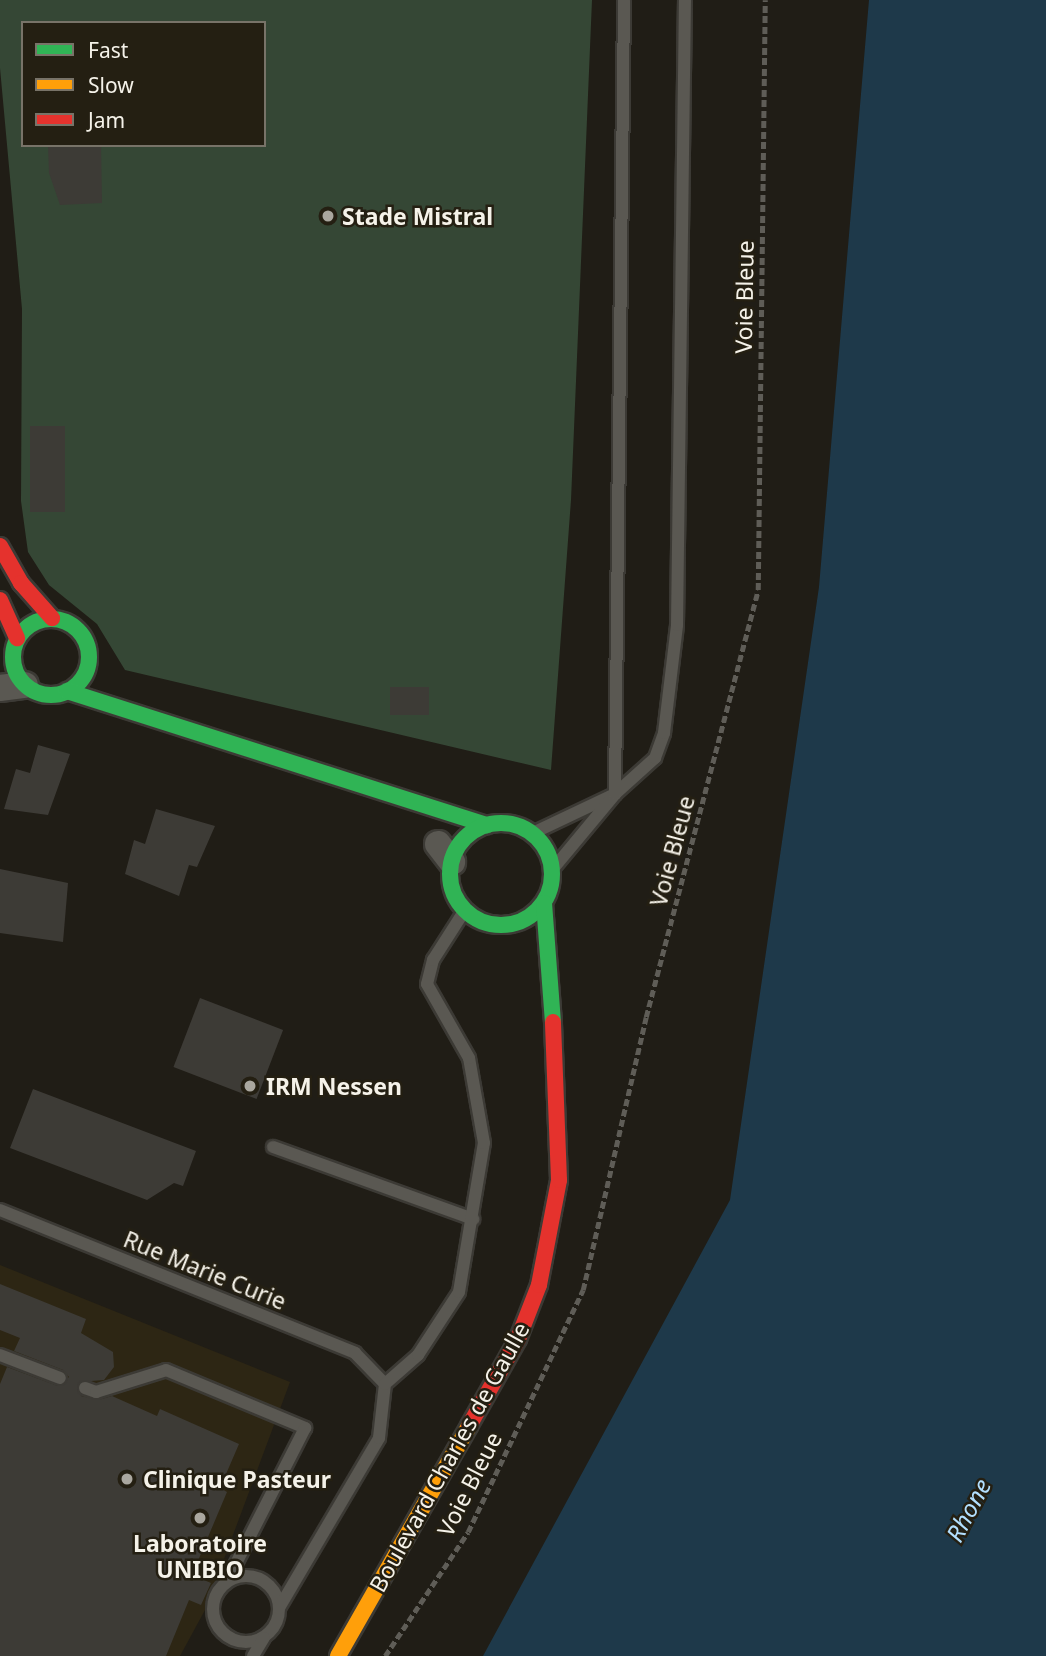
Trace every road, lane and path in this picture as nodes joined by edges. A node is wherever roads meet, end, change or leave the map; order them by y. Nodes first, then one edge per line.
1 (624, 0) edge
2 (685, 0) edge
3 (765, 0) edge
4 (0, 546) edge
5 (0, 600) edge
6 (52, 618) junction
7 (17, 638) junction
8 (89, 662) junction
9 (105, 676) dead end
10 (13, 687) edge
11 (122, 688) dead end
12 (67, 691) junction
13 (182, 729) junction
14 (387, 793) junction
15 (615, 794) junction
16 (487, 825) junction
17 (533, 833) junction
18 (445, 853) junction
19 (552, 870) junction
20 (544, 903) junction
21 (465, 910) junction
22 (502, 925) junction
23 (514, 944) dead end
24 (532, 973) dead end
25 (550, 1002) junction
26 (273, 1147) dead end
27 (0, 1210) edge
28 (474, 1219) junction
29 (0, 1355) edge
30 (60, 1378) dead end
31 (385, 1384) junction
32 (85, 1388) dead end
33 (228, 1581) junction
34 (279, 1608) junction
35 (264, 1637) junction
36 (253, 1656) edge
37 (338, 1656) edge
38 (385, 1656) edge

1 - 15 lane
2 - 15 lane
3 - 38 path, Voie Bleue
4 - 6 street
5 - 7 street
6 - 7 street
6 - 8 street
7 - 10 street
8 - 9 street
8 - 12 street
10 - 12 street
11 - 13 street
12 - 13 street
13 - 14 street
14 - 16 street
14 - 18 street
15 - 17 lane
15 - 19 lane
16 - 17 street
16 - 18 street
17 - 19 street
18 - 21 street
19 - 20 street
20 - 22 street
20 - 25 street, Boulevard Charles de Gaulle
21 - 22 street
21 - 28 lane
22 - 23 street
24 - 25 street, Boulevard Charles de Gaulle
25 - 37 street, Boulevard Charles de Gaulle
26 - 28 lane
27 - 31 lane, Rue Marie Curie
28 - 31 lane
29 - 30 lane
31 - 34 lane
32 - 33 lane
33 - 34 lane
33 - 35 lane
34 - 35 lane
35 - 36 lane

